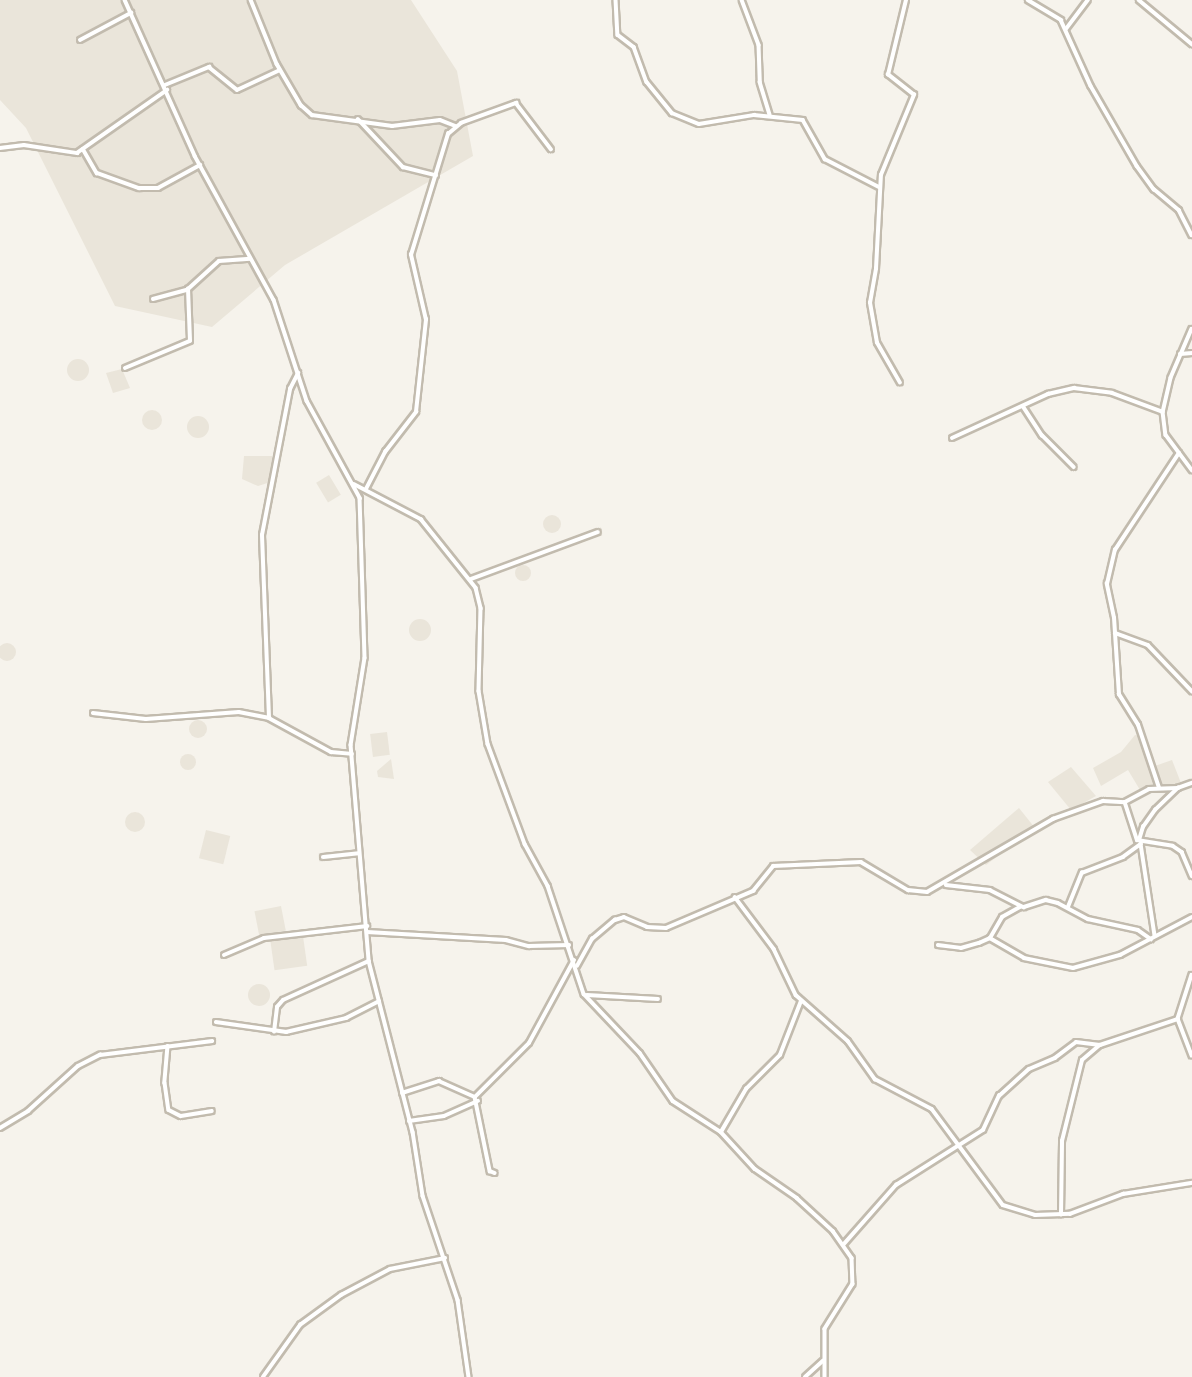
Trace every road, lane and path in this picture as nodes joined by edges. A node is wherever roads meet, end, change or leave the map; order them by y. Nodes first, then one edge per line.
1 (125, 0) edge
2 (251, 0) edge
3 (616, 0) edge
4 (742, 0) edge
5 (906, 0) edge
6 (1028, 0) edge
7 (1088, 0) edge
8 (1139, 0) edge
9 (1036, 2) edge
10 (132, 13) junction
11 (1066, 29) junction
12 (80, 40) dead end
13 (1192, 44) edge
14 (281, 70) junction
15 (166, 88) junction
16 (770, 115) junction
17 (358, 119) junction
18 (456, 126) junction
19 (0, 148) edge
20 (83, 149) junction
21 (551, 149) dead end
22 (200, 165) junction
23 (436, 175) junction
24 (879, 187) junction
25 (1192, 235) edge
26 (250, 259) junction
27 (188, 289) junction
28 (153, 299) dead end
29 (1192, 329) edge
30 (1192, 353) edge
31 (1179, 355) junction
32 (125, 368) dead end
33 (298, 373) junction
34 (900, 383) dead end
35 (1023, 406) junction
36 (1163, 412) junction
37 (952, 438) dead end
38 (1180, 453) junction
39 (1074, 467) dead end
40 (1192, 470) edge
41 (353, 484) junction
42 (366, 489) junction
43 (598, 532) dead end
44 (471, 579) junction
45 (1115, 633) junction
46 (1191, 687) edge
47 (93, 713) dead end
48 (269, 718) junction
49 (352, 754) junction
50 (1192, 783) edge
51 (1159, 788) junction
52 (1178, 788) junction
53 (1125, 802) junction
54 (1141, 842) junction
55 (360, 853) junction
56 (323, 857) dead end
57 (1192, 876) edge
58 (944, 884) junction
59 (734, 897) junction
60 (1022, 906) junction
61 (1068, 907) junction
62 (1192, 917) edge
63 (367, 926) junction
64 (367, 932) junction
65 (989, 938) junction
66 (1153, 938) junction
67 (569, 945) junction
68 (939, 945) dead end
69 (224, 955) dead end
70 (574, 960) junction
71 (369, 961) junction
72 (576, 967) junction
73 (1192, 975) edge
74 (1190, 983) edge
75 (585, 995) junction
76 (658, 999) dead end
77 (379, 1001) junction
78 (801, 1001) junction
79 (1178, 1019) junction
80 (216, 1022) dead end
81 (274, 1032) junction
82 (212, 1041) dead end
83 (1100, 1045) junction
84 (168, 1046) junction
85 (1192, 1055) edge
86 (401, 1093) junction
87 (476, 1099) junction
88 (212, 1111) dead end
89 (409, 1121) junction
90 (0, 1128) edge
91 (721, 1132) junction
92 (957, 1144) junction
93 (495, 1173) dead end
94 (1192, 1183) edge
95 (1061, 1214) junction
96 (844, 1244) junction
97 (445, 1258) junction
98 (822, 1361) junction
99 (262, 1377) edge
100 (469, 1377) edge
101 (805, 1377) edge
102 (825, 1377) edge

1 - 10 street
2 - 14 street
3 - 16 street
4 - 16 street
5 - 24 street
6 - 9 street
7 - 11 street
8 - 13 street
9 - 11 street
10 - 12 street
10 - 15 street
11 - 25 street
14 - 15 street
14 - 17 street
15 - 20 street
15 - 22 street
16 - 24 street
17 - 18 street
17 - 23 street
18 - 21 street
18 - 23 street
19 - 20 street
20 - 22 street
22 - 26 street
23 - 42 street
24 - 34 street
26 - 27 street
26 - 33 street
27 - 28 street
27 - 32 street
29 - 31 street
30 - 31 street
31 - 36 street
33 - 41 street
33 - 48 street
35 - 36 street
35 - 37 street
35 - 39 street
36 - 38 street
38 - 40 street
38 - 45 street
41 - 42 street
41 - 49 street
42 - 44 street
43 - 44 street
44 - 67 street
45 - 46 street
45 - 51 street
47 - 48 street
48 - 49 street
49 - 55 street
50 - 52 street
51 - 52 street
51 - 53 street
52 - 54 street
53 - 54 street
53 - 58 street
54 - 57 street
54 - 61 street
54 - 66 street
55 - 56 street
55 - 63 street
58 - 59 street
58 - 60 street
59 - 72 street
59 - 78 street
60 - 61 street
60 - 65 street
61 - 66 street
62 - 66 street
63 - 64 street
63 - 69 street
64 - 67 street
64 - 71 street
65 - 66 street
65 - 68 street
67 - 70 street
70 - 72 street
70 - 87 street
71 - 77 street
71 - 81 street
72 - 75 street
73 - 74 street
74 - 79 street
75 - 76 street
75 - 91 street
77 - 81 street
77 - 86 street
78 - 91 street
78 - 92 street
79 - 83 street
79 - 85 street
80 - 81 street
82 - 84 street
83 - 92 street
83 - 95 street
84 - 88 street
84 - 90 street
86 - 87 street
86 - 89 street
87 - 89 street
87 - 93 street
89 - 97 street
91 - 96 street
92 - 95 street
92 - 96 street
94 - 95 street
96 - 98 street
97 - 99 street
97 - 100 street
98 - 101 street
98 - 102 street

